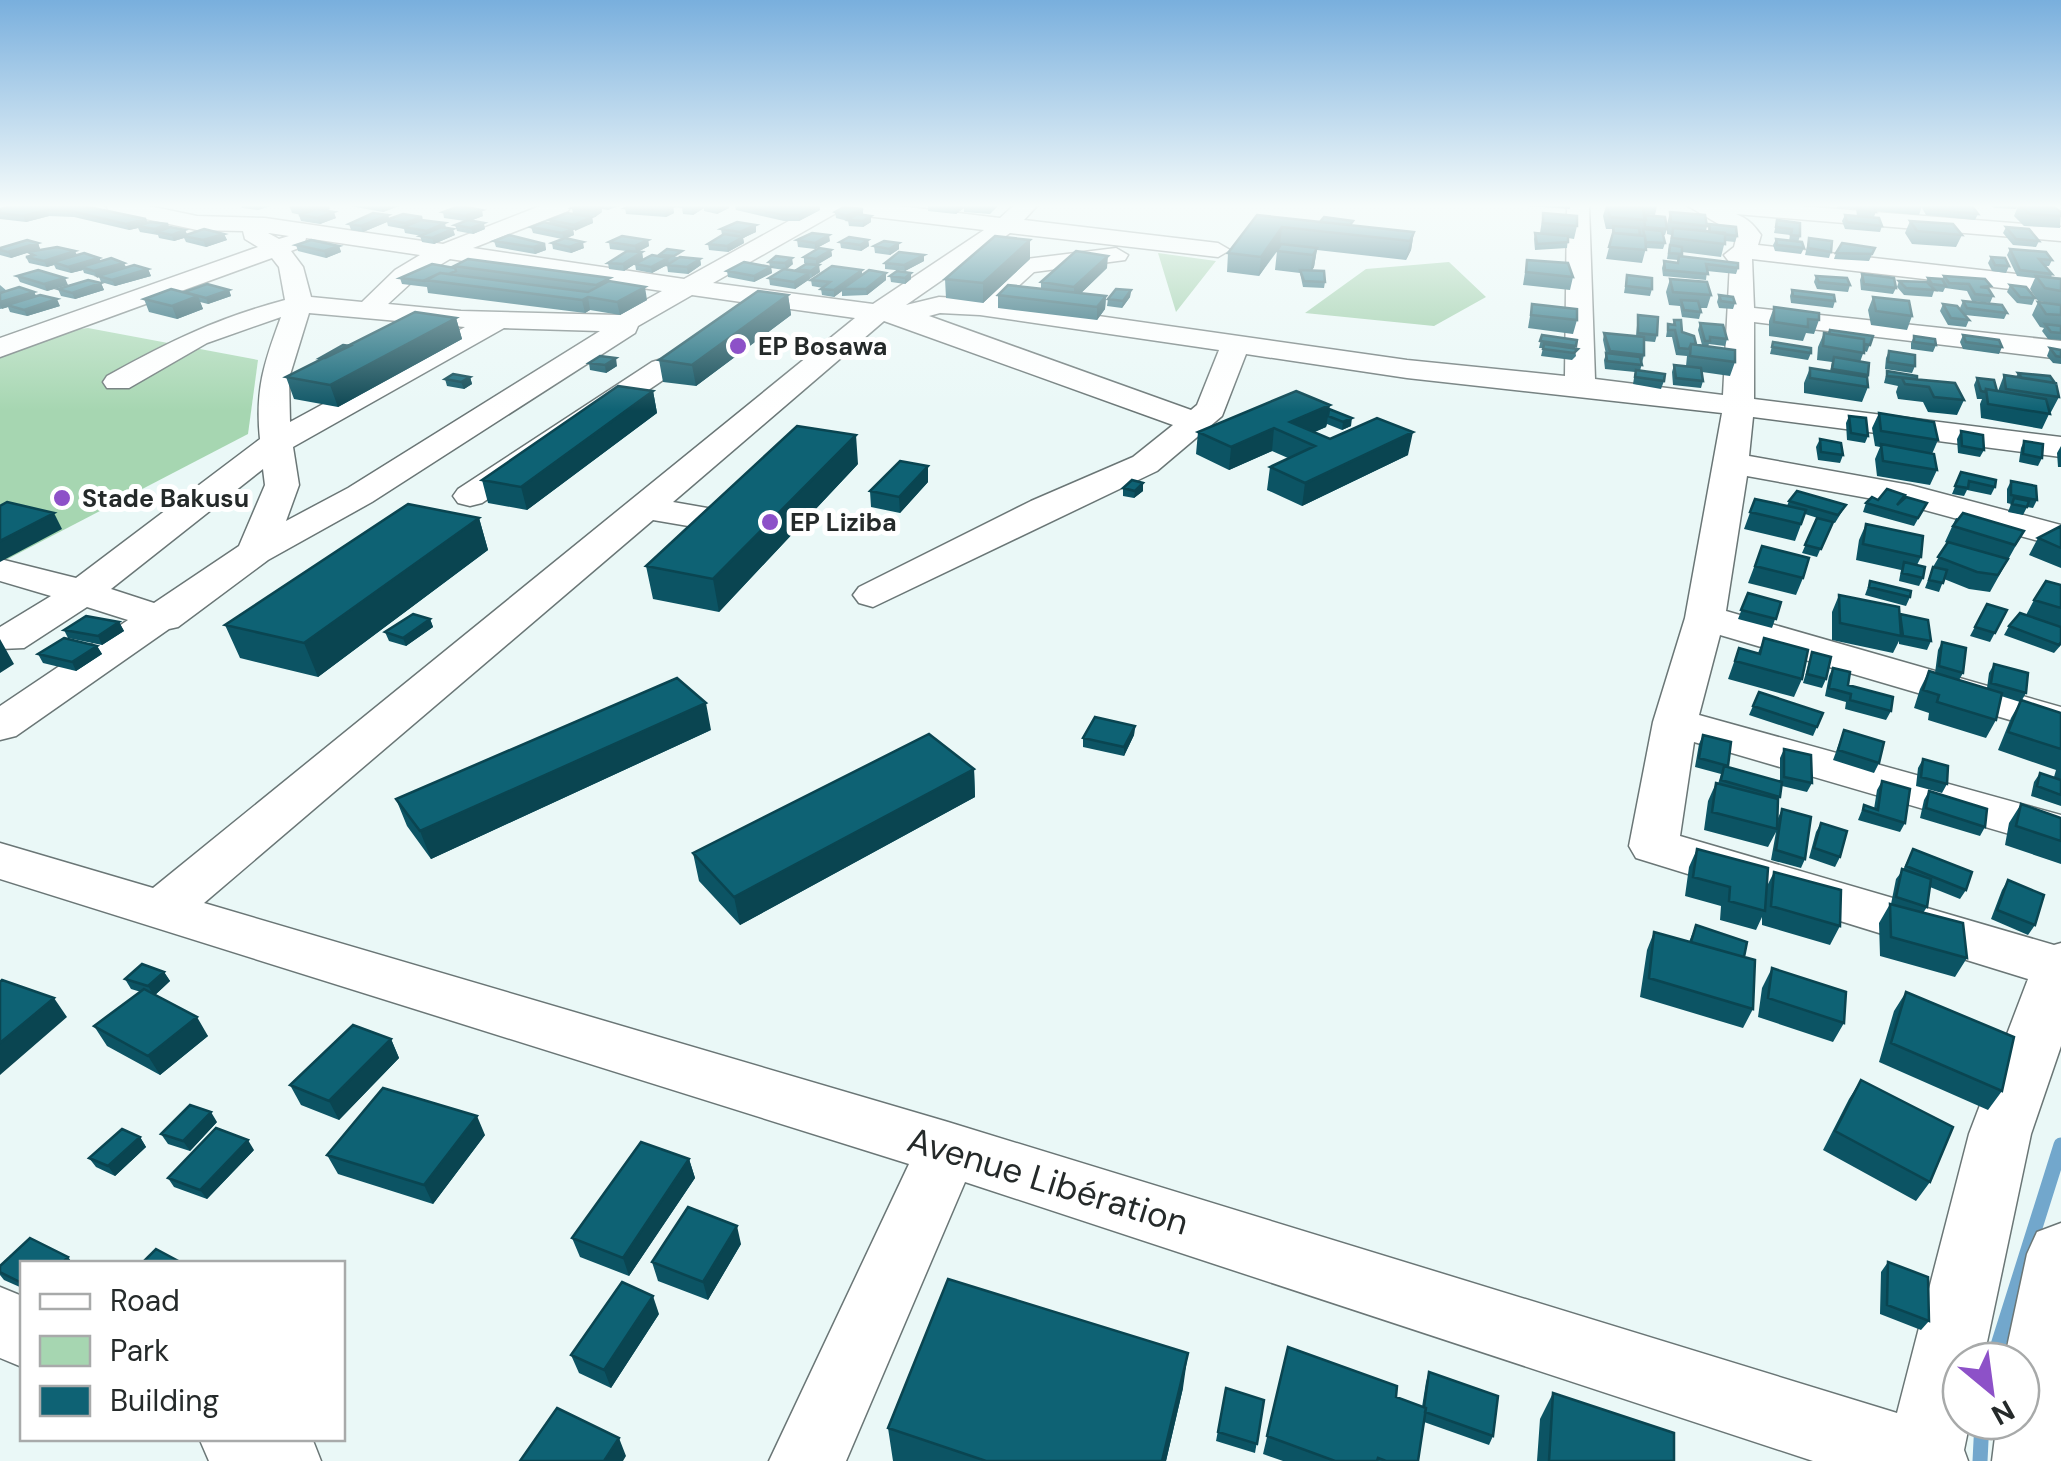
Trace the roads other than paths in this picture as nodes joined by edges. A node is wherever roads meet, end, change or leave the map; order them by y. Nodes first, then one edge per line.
1 (178, 274) edge
2 (293, 274) edge
3 (401, 274) edge
4 (596, 274) edge
5 (710, 274) edge
6 (940, 274) edge
7 (1017, 274) edge
8 (1579, 274) edge
9 (1742, 274) edge
10 (1948, 274) edge
11 (2061, 287) edge
12 (685, 288) junction
13 (299, 304) junction
14 (980, 307) junction
15 (368, 310) junction
16 (1742, 313) junction
17 (889, 314) junction
18 (499, 320) junction
19 (624, 323) junction
20 (1236, 344) junction
21 (0, 348) edge
22 (2061, 350) edge
23 (662, 368) edge
24 (118, 382) dead end
25 (1580, 386) junction
26 (1738, 407) junction
27 (485, 416) junction
28 (1196, 422) junction
29 (570, 430) junction
30 (276, 443) junction
31 (2061, 447) edge
32 (1732, 463) junction
33 (470, 496) dead end
34 (641, 506) junction
35 (700, 517) edge
36 (2061, 536) edge
37 (256, 552) junction
38 (0, 570) edge
39 (79, 595) junction
40 (872, 595) dead end
41 (164, 618) junction
42 (1706, 618) junction
43 (9, 640) dead end
44 (2061, 721) edge
45 (1675, 722) junction
46 (0, 726) edge
47 (2061, 832) edge
48 (0, 861) edge
49 (163, 909) junction
50 (2060, 966) edge
51 (948, 1149) junction
52 (2061, 1254) edge
53 (244, 1441) edge
54 (1926, 1460) edge
55 (283, 1461) edge
56 (807, 1461) edge
57 (2030, 1461) edge

1 - 21 street
2 - 13 street
3 - 15 street
4 - 12 street
5 - 12 street
6 - 17 street
7 - 14 street
8 - 25 street
9 - 16 street
10 - 11 street
12 - 17 street
12 - 19 street
13 - 15 street
13 - 24 street
13 - 30 street
14 - 17 street
14 - 20 street
15 - 18 street
16 - 22 street
16 - 26 street
17 - 28 street
17 - 34 street
18 - 19 street
18 - 30 street
19 - 27 street
20 - 25 street
20 - 28 street
23 - 29 street
25 - 26 street
26 - 31 street
26 - 32 street
27 - 29 street
27 - 37 street
28 - 40 street
29 - 33 street
30 - 37 street
30 - 39 street
32 - 36 street
32 - 42 street
34 - 35 street
34 - 49 street
37 - 41 street
38 - 39 street
39 - 41 street
39 - 43 street
41 - 46 street
42 - 44 street
42 - 45 street
45 - 47 street
45 - 50 street
48 - 49 street, Avenue Libération
49 - 51 street, Avenue Libération
50 - 54 street
51 - 54 street, Avenue Libération
51 - 56 street
52 - 57 street
53 - 55 street

